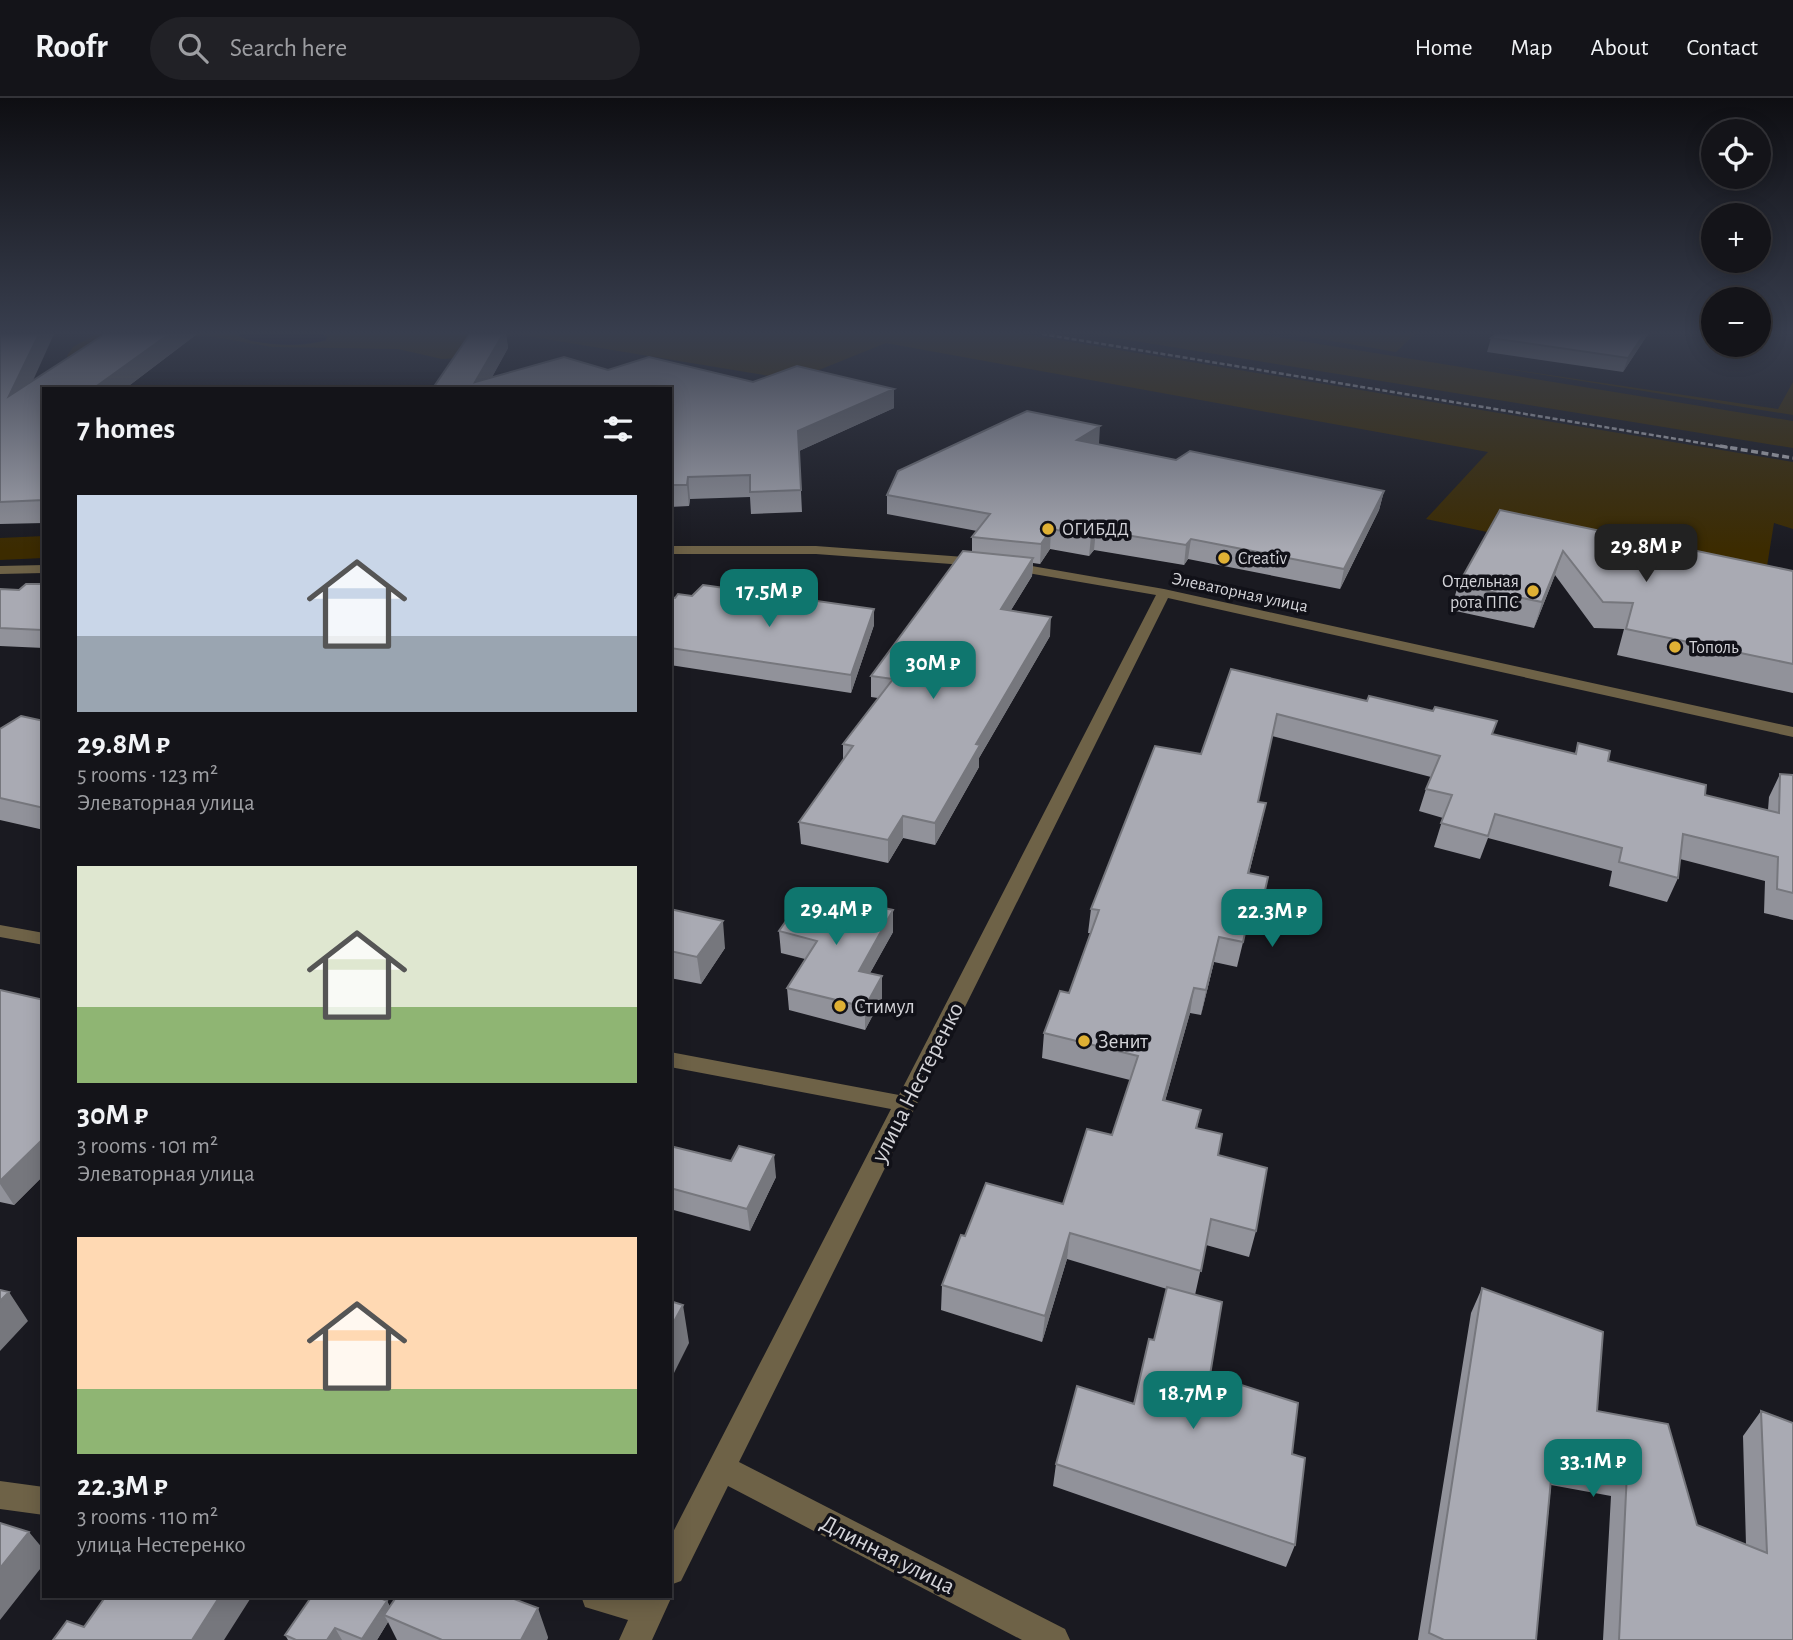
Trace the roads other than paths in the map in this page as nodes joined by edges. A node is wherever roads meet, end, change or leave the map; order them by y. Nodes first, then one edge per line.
1 (672, 550) edge
2 (42, 569) edge
3 (0, 570) edge
4 (1164, 593) junction
5 (1793, 732) edge
6 (0, 931) edge
7 (42, 939) edge
8 (672, 1059) edge
9 (906, 1104) junction
10 (722, 1468) junction
11 (0, 1495) edge
12 (42, 1501) edge
13 (672, 1566) edge
14 (613, 1598) edge
15 (654, 1603) edge
16 (635, 1640) edge
17 (1054, 1640) edge

1 - 4 street, Элеваторная улица
2 - 3 street
4 - 5 street, Элеваторная улица
4 - 9 street, улица Нестеренко
6 - 7 street
8 - 9 street
9 - 10 street, улица Нестеренко
10 - 13 street, улица Нестеренко
10 - 17 street, Длинная улица
11 - 12 street
14 - 15 street
15 - 16 street

